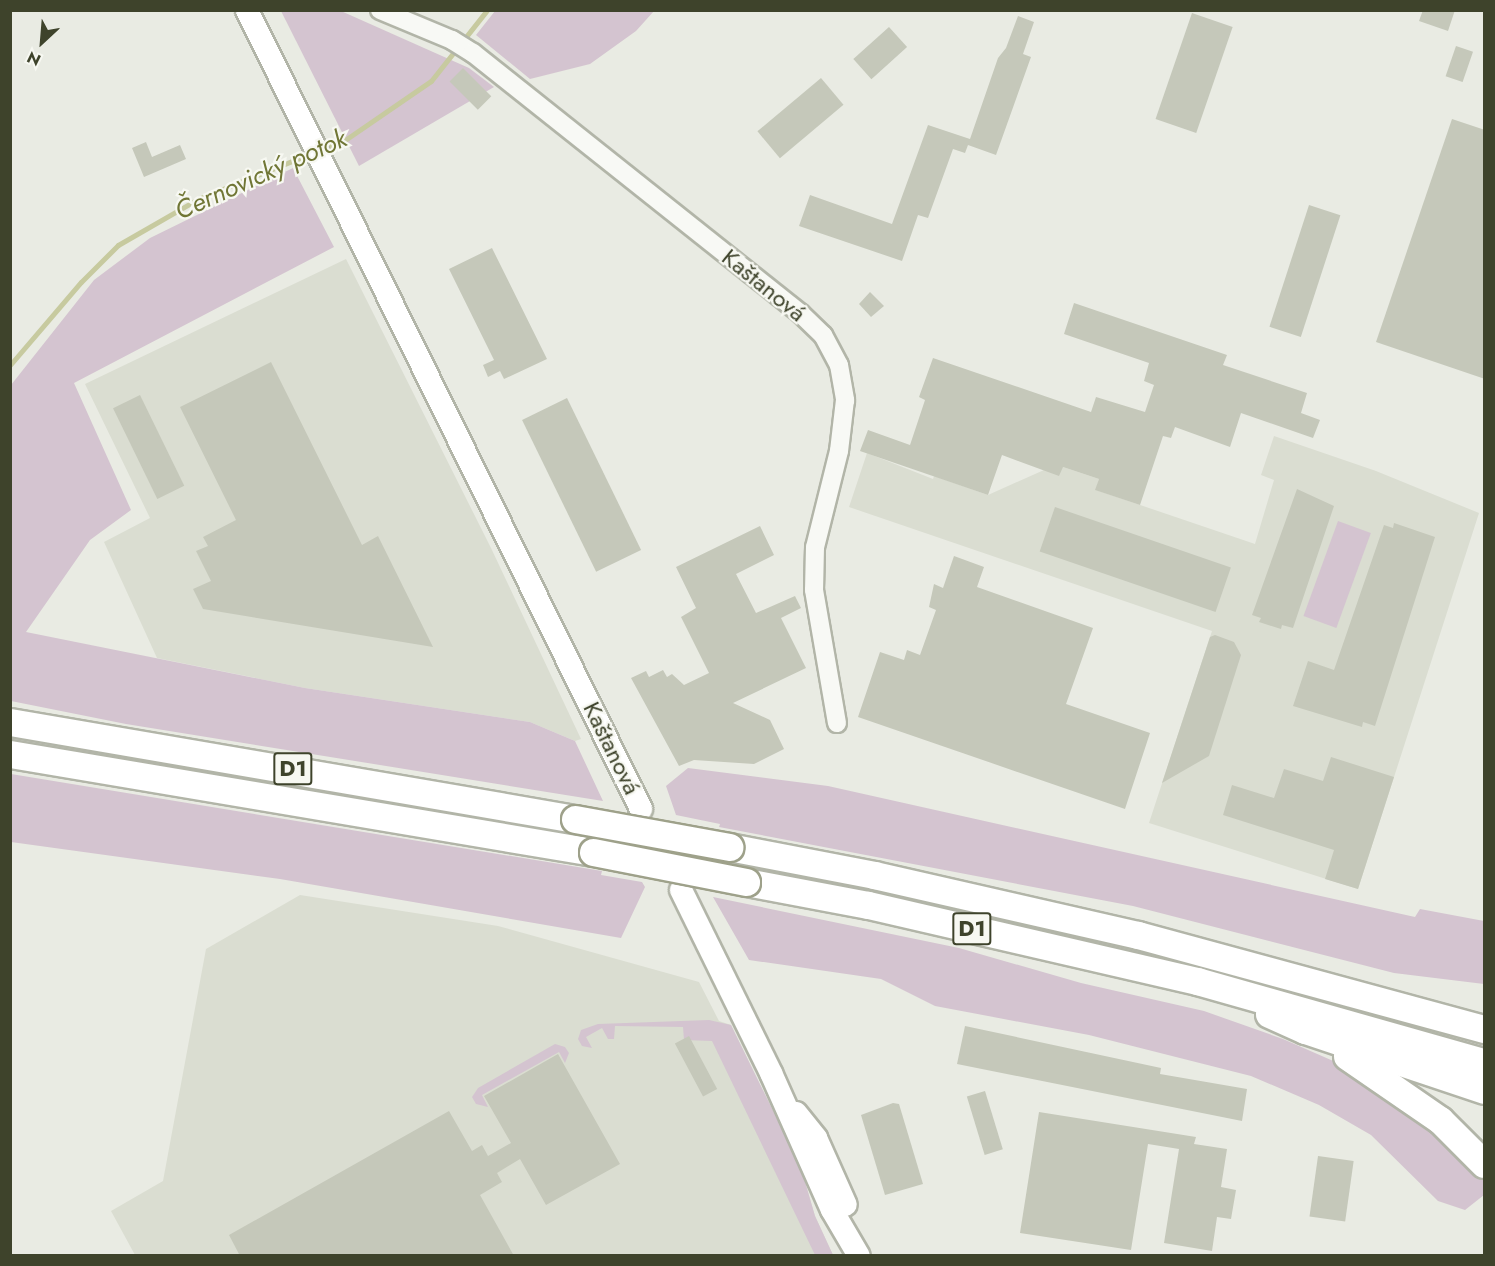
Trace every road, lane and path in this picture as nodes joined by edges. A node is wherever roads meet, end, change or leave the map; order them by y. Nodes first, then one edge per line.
1 (248, 10) edge
2 (380, 10) edge
3 (10, 722) edge
4 (837, 723) dead end
5 (10, 754) edge
6 (641, 809) dead end
7 (681, 890) dead end
8 (1197, 981) junction
9 (1485, 1029) edge
10 (1305, 1030) junction
11 (1485, 1062) edge
12 (1485, 1090) edge
13 (1480, 1159) edge
14 (860, 1256) edge

1 - 6 main road, Kaštanová
2 - 4 street, Kaštanová
3 - 9 highway, D1, bridge
5 - 8 highway, D1, bridge
7 - 14 main road
8 - 10 highway
8 - 11 highway, D1
10 - 12 highway
10 - 13 highway

